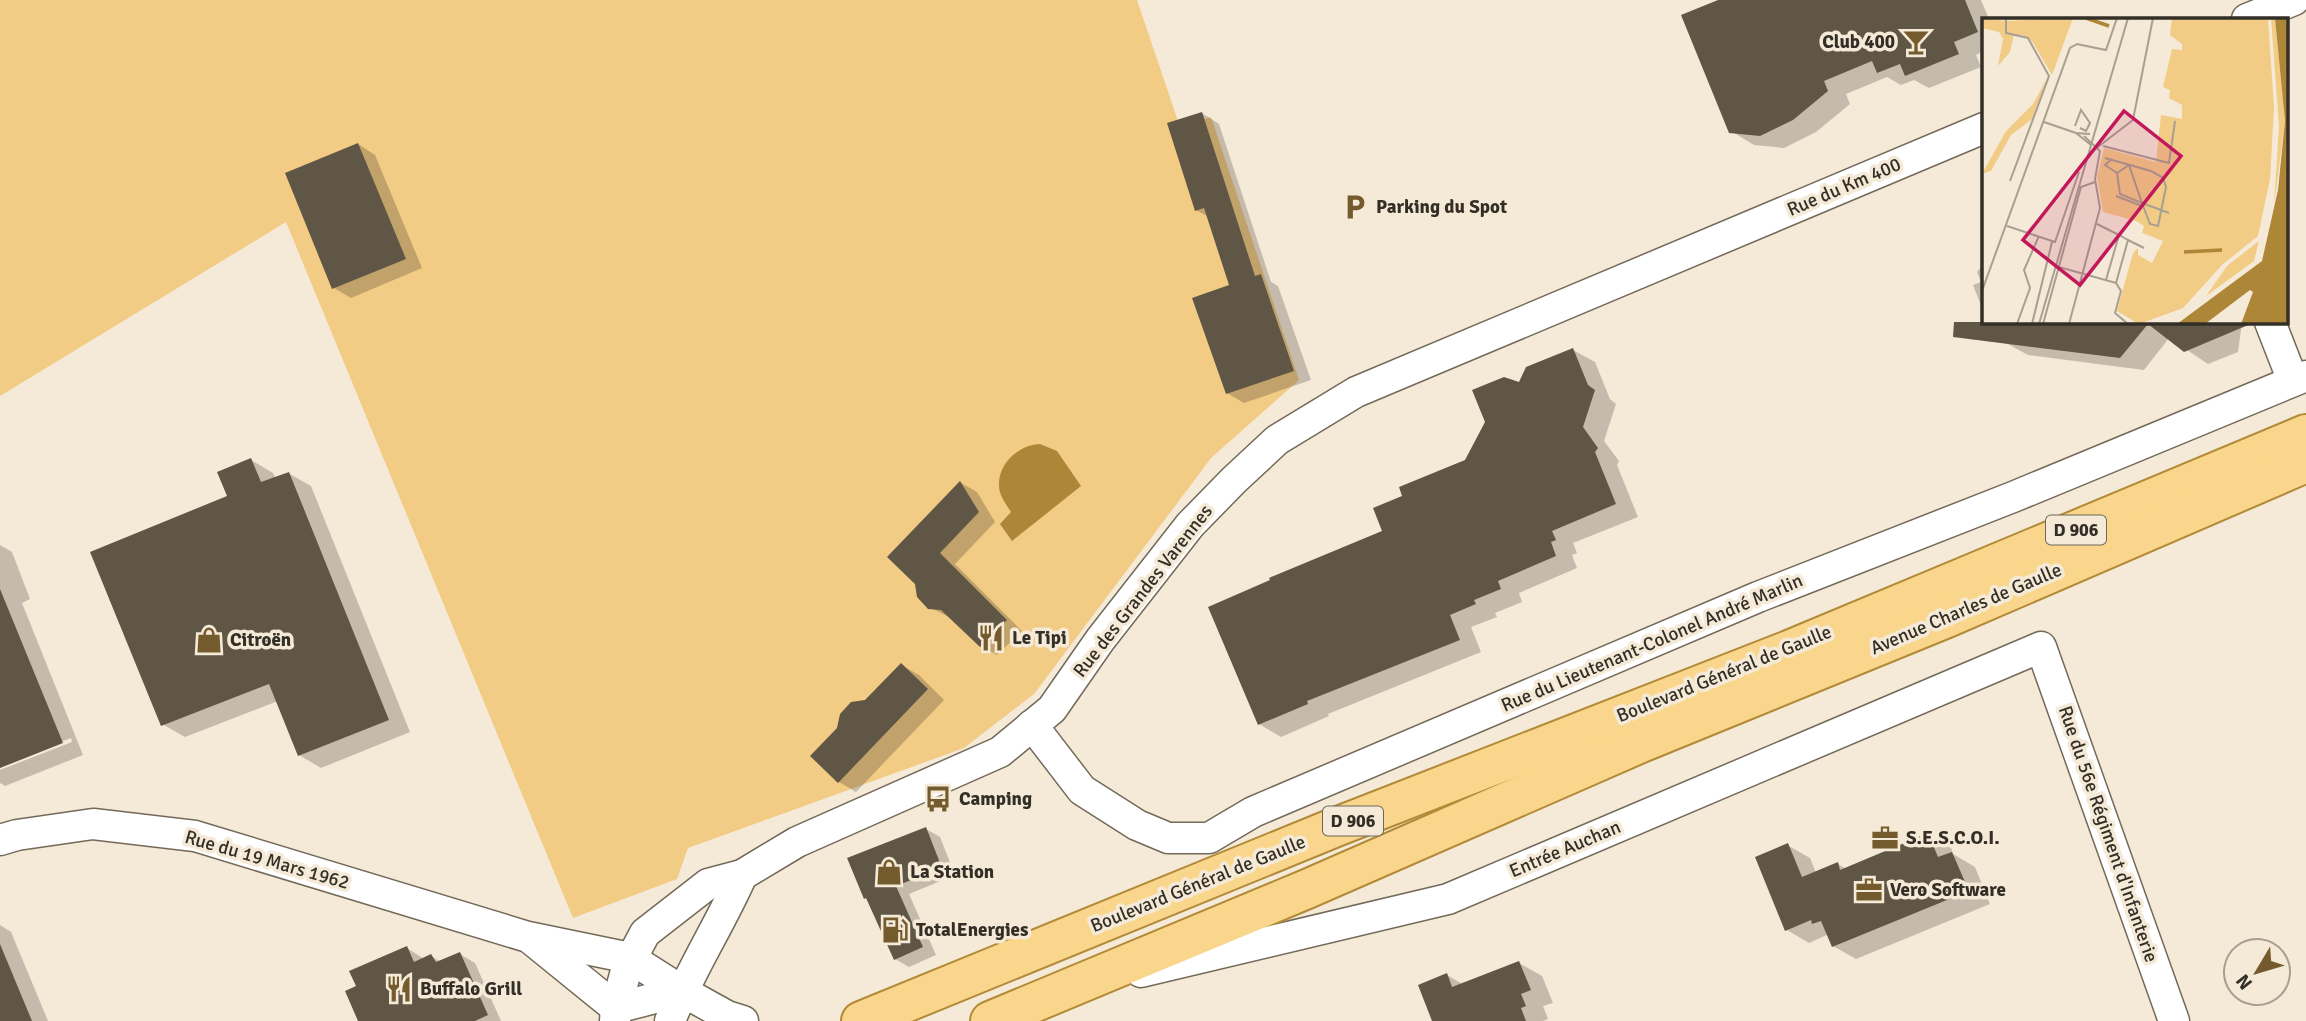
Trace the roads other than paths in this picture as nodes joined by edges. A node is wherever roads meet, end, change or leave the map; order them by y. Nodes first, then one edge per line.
1 (2294, 0) edge
2 (2249, 18) edge
3 (1982, 129) edge
4 (1703, 247) joint
5 (2271, 324) edge
6 (2299, 378) edge
7 (2306, 434) edge
8 (2306, 464) edge
9 (1852, 640) junction
10 (2041, 647) joint
11 (1032, 725) junction
12 (0, 840) edge
13 (742, 875) junction
14 (528, 937) junction
15 (630, 958) junction
16 (1069, 989) junction
17 (682, 991) junction
18 (615, 1014) edge
19 (670, 1021) edge
20 (743, 1021) edge
21 (861, 1021) edge
22 (990, 1021) edge
23 (2174, 1021) edge

1 - 2 street
3 - 4 street, Rue du Km 400
4 - 11 street, Rue des Grandes Varennes
5 - 6 street
6 - 11 street, Rue du Lieutenant-Colonel André Marlin
7 - 9 main road, Avenue Charles de Gaulle / D 906
8 - 9 main road, Avenue Charles de Gaulle / D 906
9 - 16 main road, Boulevard Général de Gaulle / D 906
9 - 21 main road, Boulevard Général de Gaulle / D 906
10 - 16 street, Entrée Auchan
10 - 23 street, Rue du 56e Régiment d'Infanterie
11 - 13 street, Rue des Grandes Varennes
12 - 14 street, Rue du 19 Mars 1962
13 - 15 street, Rue des Grandes Varennes
13 - 17 street
14 - 15 street, Rue du 19 Mars 1962
14 - 18 street, Rue du 19 Mars 1962
15 - 17 street, Rue du 19 Mars 1962
15 - 18 street, Rue des Grandes Varennes
16 - 22 main road, Boulevard Général de Gaulle / D 906
17 - 18 street
17 - 19 street
17 - 20 street, Rue du 19 Mars 1962

